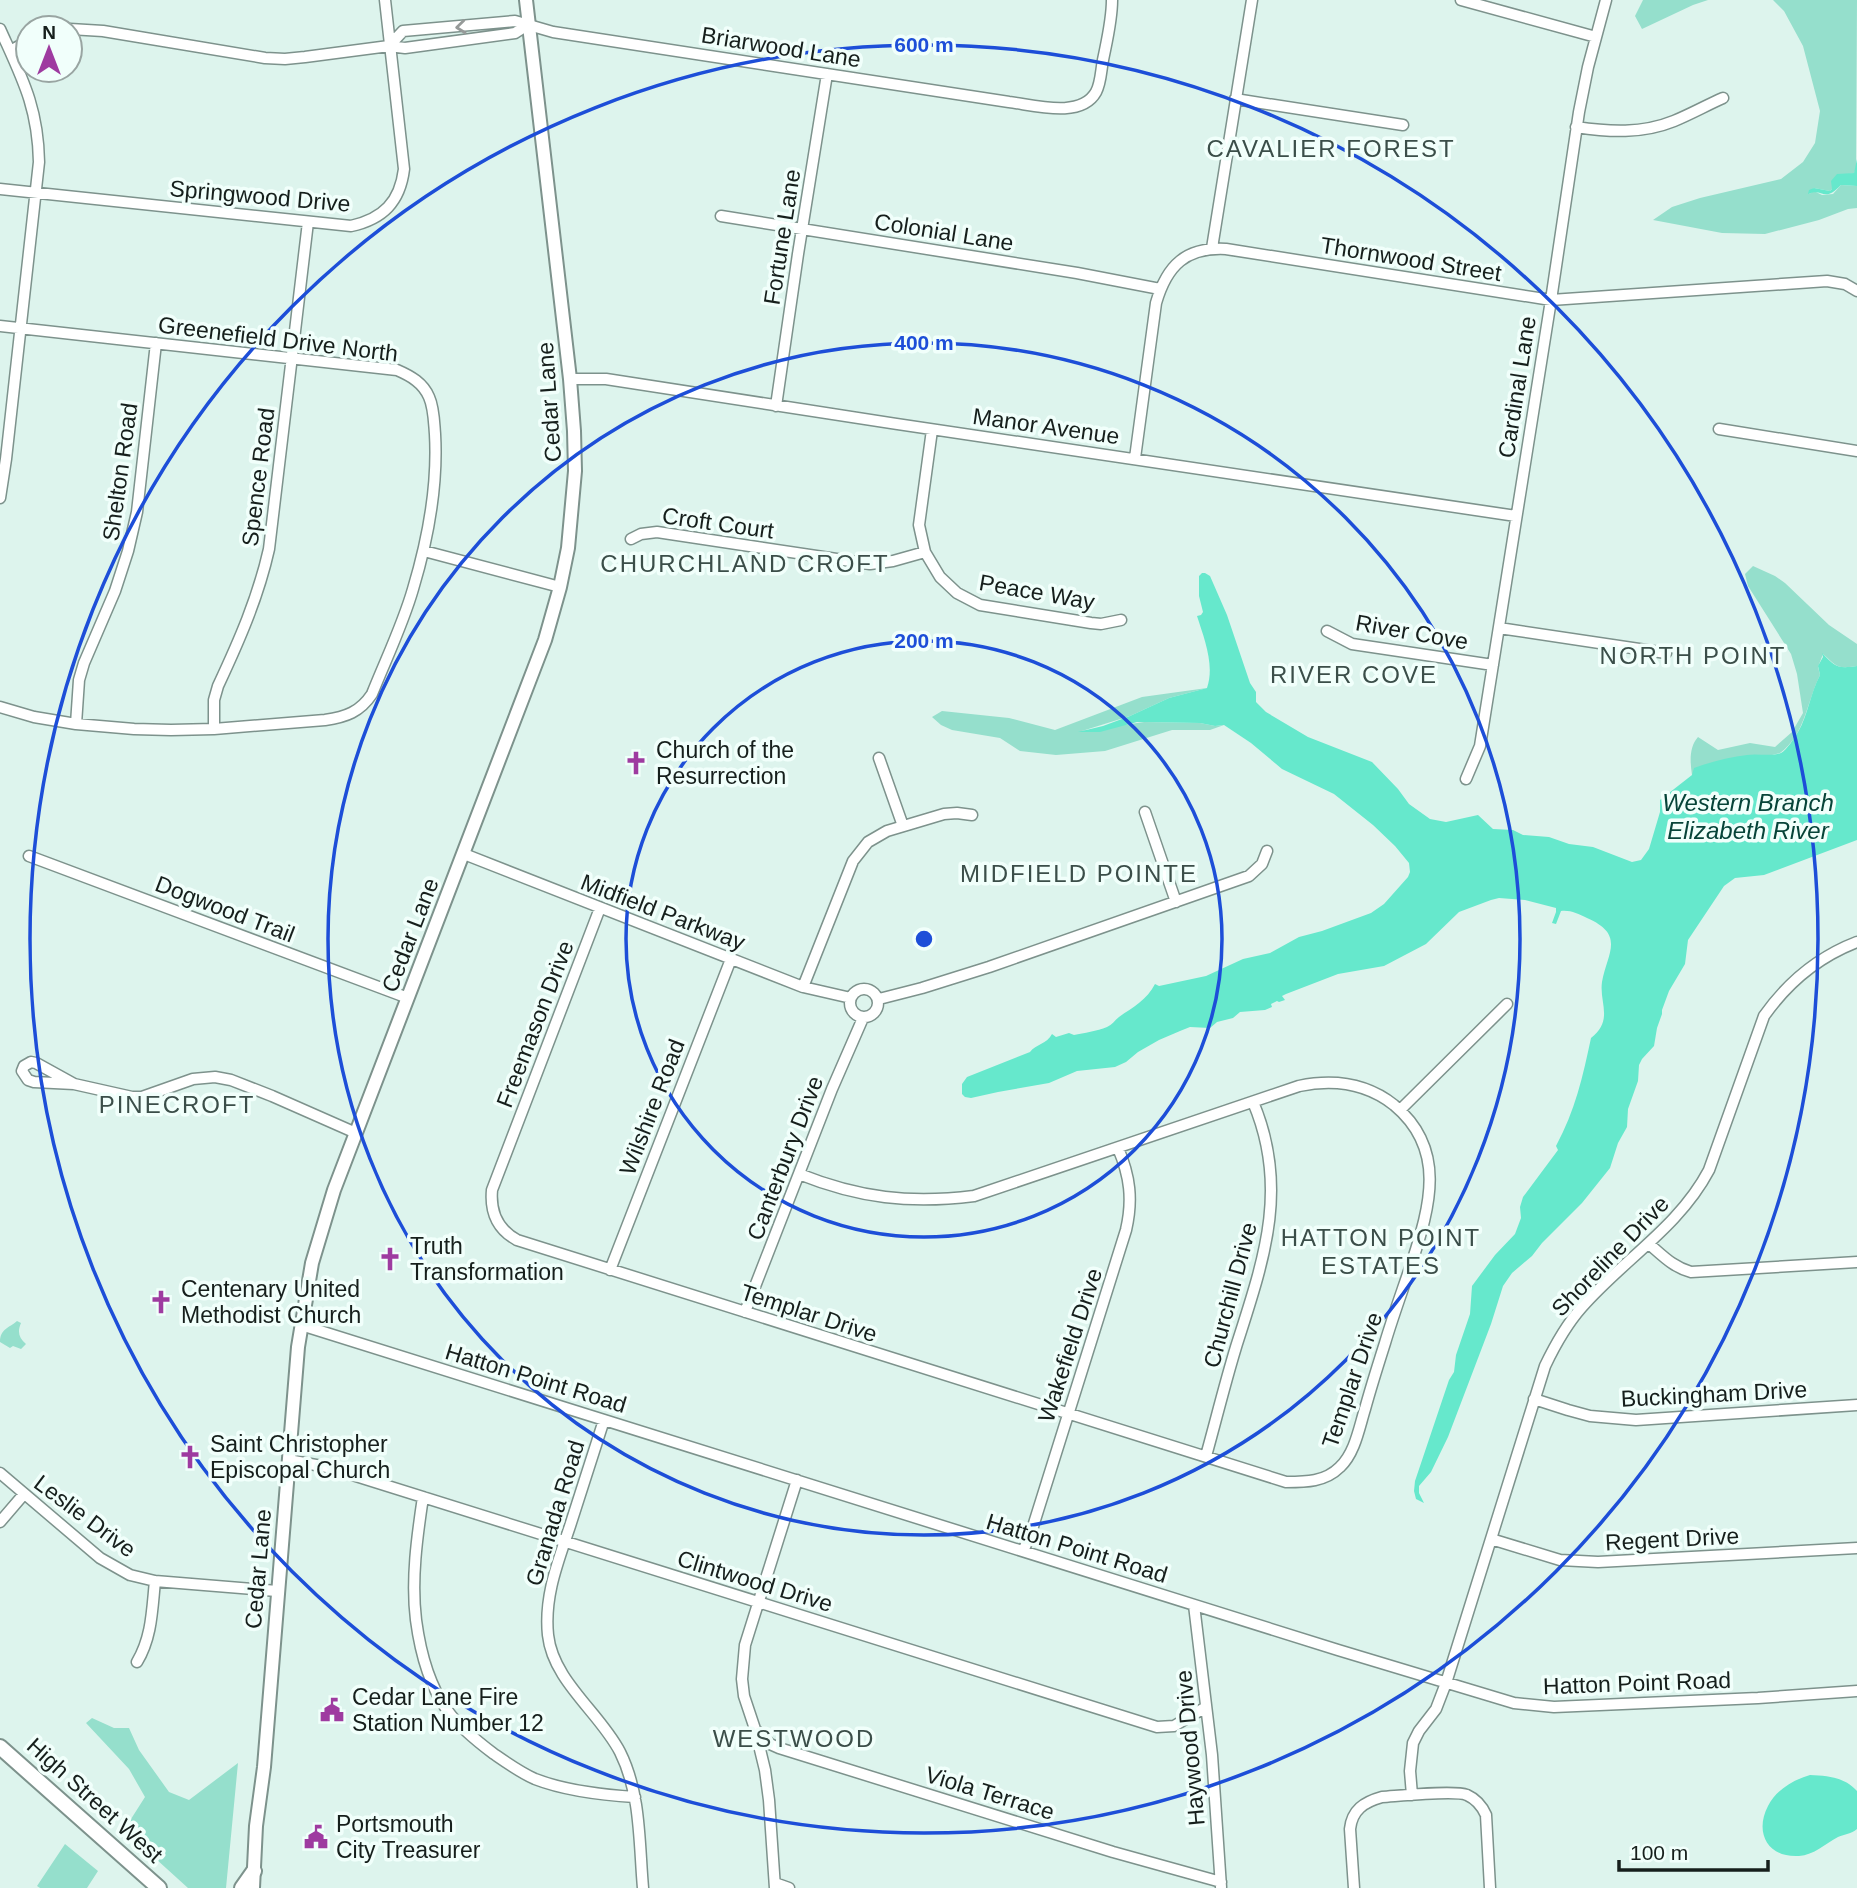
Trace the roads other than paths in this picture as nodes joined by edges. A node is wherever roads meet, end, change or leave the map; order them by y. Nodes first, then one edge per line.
1 (385, 0) edge
2 (526, 0) edge
3 (1112, 0) edge
4 (1252, 0) edge
5 (1461, 0) edge
6 (1606, 0) edge
7 (529, 24) junction
8 (0, 29) edge
9 (84, 30) edge
10 (1596, 37) junction
11 (389, 46) junction
12 (14, 49) edge
13 (10, 51) junction
14 (827, 74) junction
15 (1723, 98) dead end
16 (1235, 99) junction
17 (1403, 125) dead end
18 (1576, 127) junction
19 (0, 189) edge
20 (36, 193) junction
21 (721, 216) dead end
22 (308, 222) junction
23 (802, 228) junction
24 (1212, 248) junction
25 (1851, 272) dead end
26 (1845, 284) junction
27 (1160, 289) junction
28 (1857, 292) edge
29 (1551, 300) junction
30 (0, 326) edge
31 (21, 328) junction
32 (156, 343) junction
33 (293, 358) junction
34 (570, 379) junction
35 (776, 406) junction
36 (1719, 429) dead end
37 (932, 430) junction
38 (1857, 451) edge
39 (1135, 458) junction
40 (0, 498) edge
41 (1516, 516) junction
42 (631, 539) dead end
43 (424, 551) junction
44 (925, 552) junction
45 (561, 587) junction
46 (1121, 620) dead end
47 (1499, 628) junction
48 (1327, 631) dead end
49 (1666, 653) dead end
50 (1493, 665) junction
51 (0, 707) edge
52 (76, 723) junction
53 (214, 729) junction
54 (879, 758) dead end
55 (1466, 779) dead end
56 (1145, 812) dead end
57 (972, 815) dead end
58 (903, 826) junction
59 (1267, 851) dead end
60 (464, 854) junction
61 (29, 856) dead end
62 (1176, 902) junction
63 (600, 908) junction
64 (1857, 942) edge
65 (731, 958) junction
66 (803, 987) junction
67 (408, 998) junction
68 (850, 998) junction
69 (878, 999) junction
70 (1507, 1004) dead end
71 (863, 1018) junction
72 (74, 1084) dead end
73 (1253, 1101) junction
74 (1400, 1110) junction
75 (356, 1133) junction
76 (1118, 1148) junction
77 (505, 1154) joint
78 (799, 1174) junction
79 (1649, 1244) junction
80 (1857, 1262) edge
81 (610, 1270) junction
82 (745, 1312) junction
83 (300, 1325) junction
84 (1534, 1399) junction
85 (1857, 1405) edge
86 (1068, 1413) junction
87 (604, 1420) junction
88 (1206, 1456) junction
89 (288, 1460) junction
90 (0, 1472) edge
91 (797, 1480) junction
92 (24, 1494) junction
93 (423, 1497) junction
94 (0, 1522) edge
95 (1491, 1539) junction
96 (565, 1542) junction
97 (1857, 1548) edge
98 (1023, 1551) junction
99 (155, 1581) junction
100 (277, 1591) junction
101 (758, 1602) junction
102 (1194, 1605) junction
103 (137, 1662) dead end
104 (1446, 1683) junction
105 (1857, 1691) edge
106 (1206, 1707) junction
107 (755, 1729) junction
108 (0, 1747) edge
109 (1412, 1795) junction
110 (635, 1797) junction
111 (254, 1871) junction
112 (1221, 1885) edge
113 (775, 1886) edge
114 (159, 1888) edge
115 (242, 1888) edge
116 (253, 1888) edge
117 (643, 1888) edge
118 (789, 1888) edge
119 (1354, 1888) edge
120 (1490, 1888) edge

1 - 11 street, Springwood Drive
2 - 7 main road, Cedar Lane
3 - 14 street, Briarwood Lane
4 - 16 street
5 - 10 street
6 - 10 street, Cardinal Lane
7 - 11 street, Briarwood Lane
7 -> 11 street, Briarwood Lane
7 - 14 street, Briarwood Lane
7 - 34 main road, Cedar Lane
8 - 13 street
9 - 11 street, Briarwood Lane
10 - 18 street, Cardinal Lane
11 - 22 street, Springwood Drive
12 - 13 street
13 - 20 street
14 - 23 street, Fortune Lane
15 - 18 street
16 - 17 street
16 - 24 street
18 - 29 street, Cardinal Lane
19 - 20 street, Springwood Drive
20 - 22 street, Springwood Drive
20 - 31 street
21 - 23 street, Colonial Lane
22 - 33 street, Spence Road
23 - 27 street, Colonial Lane
23 - 35 street, Fortune Lane
24 - 27 street
24 - 29 street, Thornwood Street
25 - 26 street
26 - 28 street
26 - 29 street, Thornwood Street
27 - 39 street
29 - 41 street, Cardinal Lane
30 - 31 street, Greenefield Drive North
31 - 32 street, Greenefield Drive North
31 - 40 street
32 - 33 street, Greenefield Drive North
32 - 52 street, Shelton Road
33 - 43 street, Greenefield Drive North
33 - 53 street, Spence Road
34 - 35 street, Manor Avenue
34 - 45 main road, Cedar Lane
35 - 37 street, Manor Avenue
36 - 38 street
37 - 39 street, Manor Avenue
37 - 44 street, Peace Way
39 - 41 street, Manor Avenue
41 - 47 street, Cardinal Lane
42 - 44 street, Croft Court
43 - 45 street
43 - 53 street, Greenefield Drive North
44 - 46 street, Peace Way
45 - 60 main road, Cedar Lane
47 - 49 street
47 - 50 street, Cardinal Lane
48 - 50 street, River Cove
50 - 55 street, Cardinal Lane
51 - 52 street, Greenefield Drive North
52 - 53 street, Greenefield Drive North
54 - 58 street
56 - 62 street
57 - 58 street
58 - 66 street
59 - 62 street
60 - 63 street, Midfield Parkway
60 - 67 main road, Cedar Lane
61 - 67 street, Dogwood Trail
62 - 69 street
63 - 65 street, Midfield Parkway
63 - 77 street, Freemason Drive
64 - 79 street, Shoreline Drive
65 - 66 street, Midfield Parkway
65 - 81 street, Wilshire Road
66 - 68 street, Midfield Parkway
67 - 75 main road, Cedar Lane
68 - 69 street
68 - 71 street
69 - 71 street
70 - 74 street
71 - 78 street, Canterbury Drive
72 - 75 street
73 - 74 street, Templar Drive
73 - 76 street, Templar Drive
73 - 88 street, Churchill Drive
74 - 88 street, Templar Drive
75 - 83 main road, Cedar Lane
76 - 78 street, Templar Drive
76 - 86 street, Wakefield Drive
77 - 81 street, Templar Drive
78 - 82 street, Canterbury Drive
79 - 80 street
79 - 84 street, Shoreline Drive
81 - 82 street, Templar Drive
82 - 86 street, Templar Drive
83 - 87 street, Hatton Point Road
83 - 89 main road, Cedar Lane
84 - 85 street, Buckingham Drive
84 - 95 street, Shoreline Drive
86 - 88 street, Templar Drive
86 - 98 street, Wakefield Drive
87 - 91 street, Hatton Point Road
87 - 96 street, Granada Road
89 - 93 street, Clintwood Drive
89 - 100 main road, Cedar Lane
90 - 92 street, Leslie Drive
91 - 98 street, Hatton Point Road
91 - 101 street
92 - 94 street
92 - 99 street, Leslie Drive
93 - 96 street, Clintwood Drive
93 - 110 street
95 - 97 street, Regent Drive
95 - 104 street, Shoreline Drive
96 - 101 street, Clintwood Drive
96 - 110 street, Granada Road
98 - 102 street, Hatton Point Road
99 - 100 street, Leslie Drive
99 - 103 street
100 - 111 main road, Cedar Lane
101 - 106 street, Clintwood Drive
101 - 107 street
102 - 104 street, Hatton Point Road
102 - 106 street, Haywood Drive
104 - 105 street, Hatton Point Road
104 - 109 street, Shoreline Drive
106 - 112 street, Haywood Drive
107 - 112 street, Viola Terrace
107 - 113 street
108 - 114 main road, High Street West
109 - 119 street
109 - 120 street
110 - 117 street, Granada Road
111 - 115 main road
111 - 116 main road, Cedar Lane
113 - 118 street

